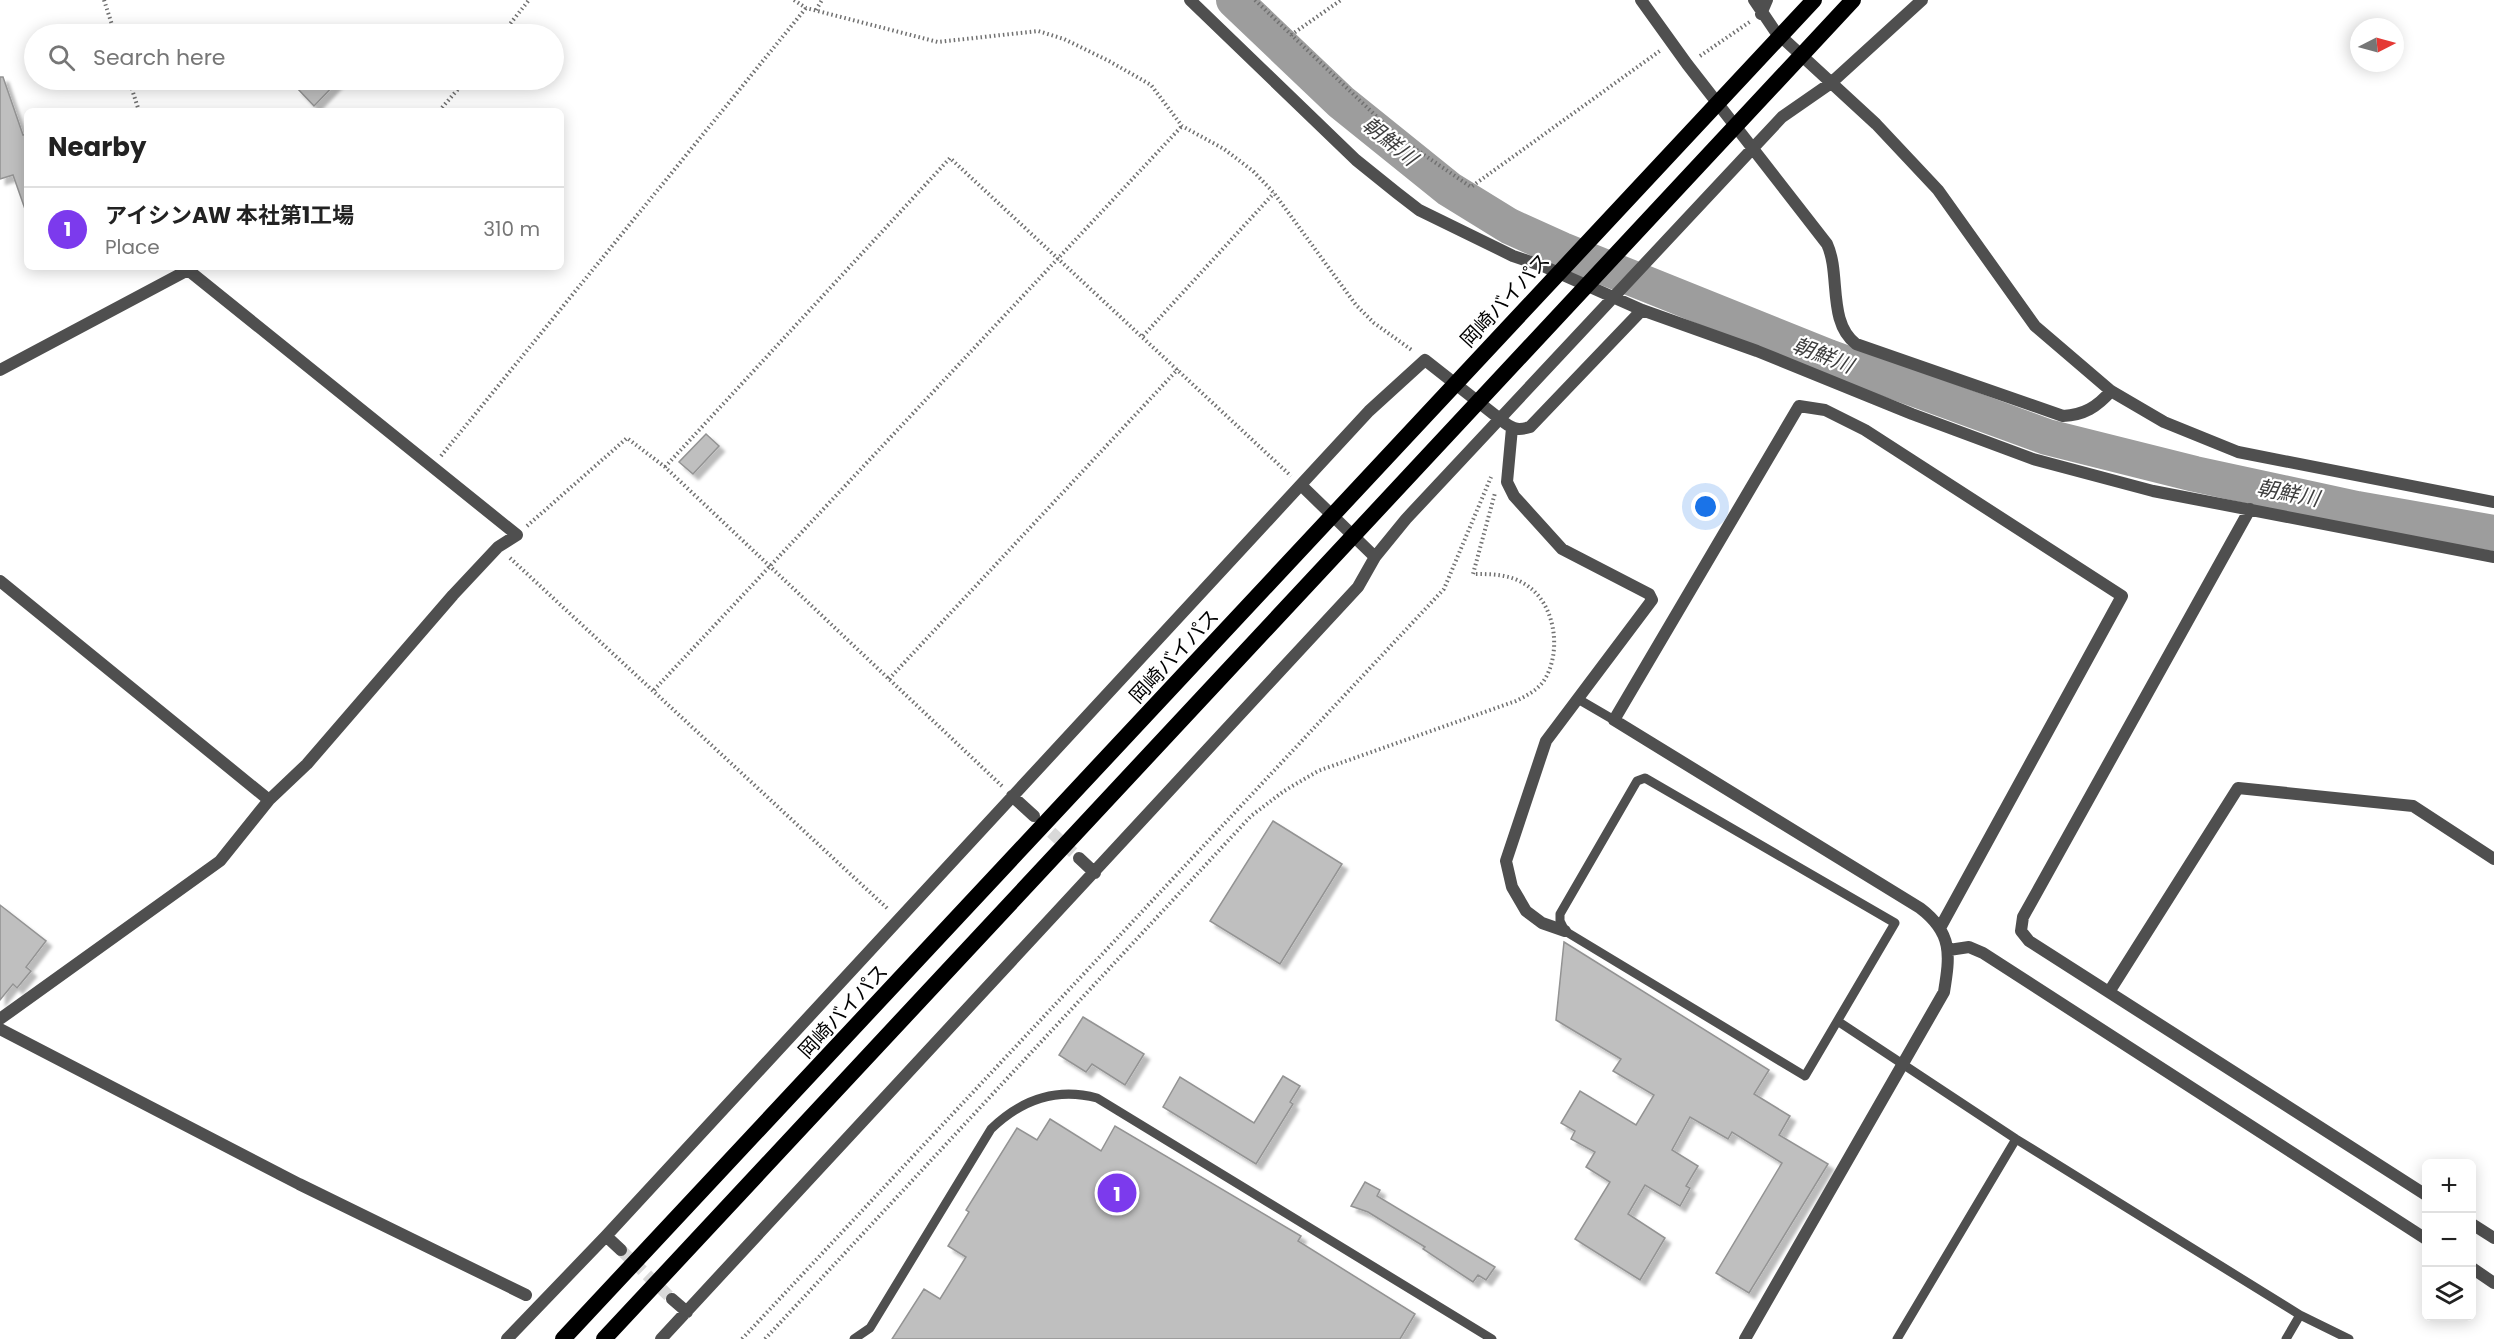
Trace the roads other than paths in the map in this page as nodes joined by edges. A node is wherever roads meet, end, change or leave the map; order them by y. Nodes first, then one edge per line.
1 (1190, 0) edge
2 (1641, 0) edge
3 (1754, 0) edge
4 (1767, 0) edge
5 (1814, 0) edge
6 (1853, 0) edge
7 (1922, 0) edge
8 (1761, 14) junction
9 (1831, 83) junction
10 (1642, 310) junction
11 (0, 370) edge
12 (2111, 391) junction
13 (1512, 428) junction
14 (1302, 486) junction
15 (2494, 502) edge
16 (2250, 509) junction
17 (1375, 557) junction
18 (2494, 557) edge
19 (0, 581) edge
20 (1578, 699) junction
21 (1614, 720) junction
22 (1012, 796) junction
23 (269, 800) junction
24 (1034, 816) tunnel mouth
25 (1079, 858) tunnel mouth
26 (2494, 859) edge
27 (1095, 873) junction
28 (1940, 928) junction
29 (1565, 931) junction
30 (1949, 950) junction
31 (2109, 992) junction
32 (0, 1019) edge
33 (1839, 1022) junction
34 (0, 1029) edge
35 (1903, 1065) junction
36 (2016, 1139) junction
37 (2422, 1192) edge
38 (2476, 1227) edge
39 (606, 1236) junction
40 (2422, 1236) edge
41 (2494, 1238) edge
42 (621, 1250) tunnel mouth
43 (2476, 1271) edge
44 (2494, 1283) edge
45 (526, 1295) dead end
46 (672, 1299) tunnel mouth
47 (687, 1312) junction
48 (2300, 1315) junction
49 (507, 1339) edge
50 (563, 1339) edge
51 (604, 1339) edge
52 (662, 1339) edge
53 (854, 1339) edge
54 (1492, 1339) edge
55 (1745, 1339) edge
56 (1897, 1339) edge
57 (2286, 1339) edge
58 (2349, 1339) edge

1 - 10 street
2 - 12 street
3 - 8 street
4 - 8 street
5 - 50 highway, 岡崎バイパス
6 - 51 highway
7 - 9 street
8 - 9 street
9 - 12 street
9 - 17 street
10 - 13 street
10 - 16 street
11 - 23 street
12 - 15 street
13 - 14 street
13 - 20 street
14 - 17 street
14 - 22 street
16 - 18 street
16 - 31 street
17 - 27 street
19 - 23 street
20 - 21 lane
20 - 29 street
21 - 28 street
21 - 28 street
22 - 24 street
22 - 39 street
23 - 32 street
25 - 27 street
26 - 31 street
27 - 47 street
28 - 30 street
29 - 33 lane
29 - 33 lane
30 - 35 street
30 - 40 street
31 - 37 street
33 - 35 lane
34 - 45 street
35 - 36 lane
35 - 55 street
36 - 48 lane
36 - 56 lane
38 - 41 street
39 - 42 street
39 - 49 street
43 - 44 street
46 - 47 street
47 - 52 street
48 - 57 lane
48 - 58 lane
53 - 54 lane

